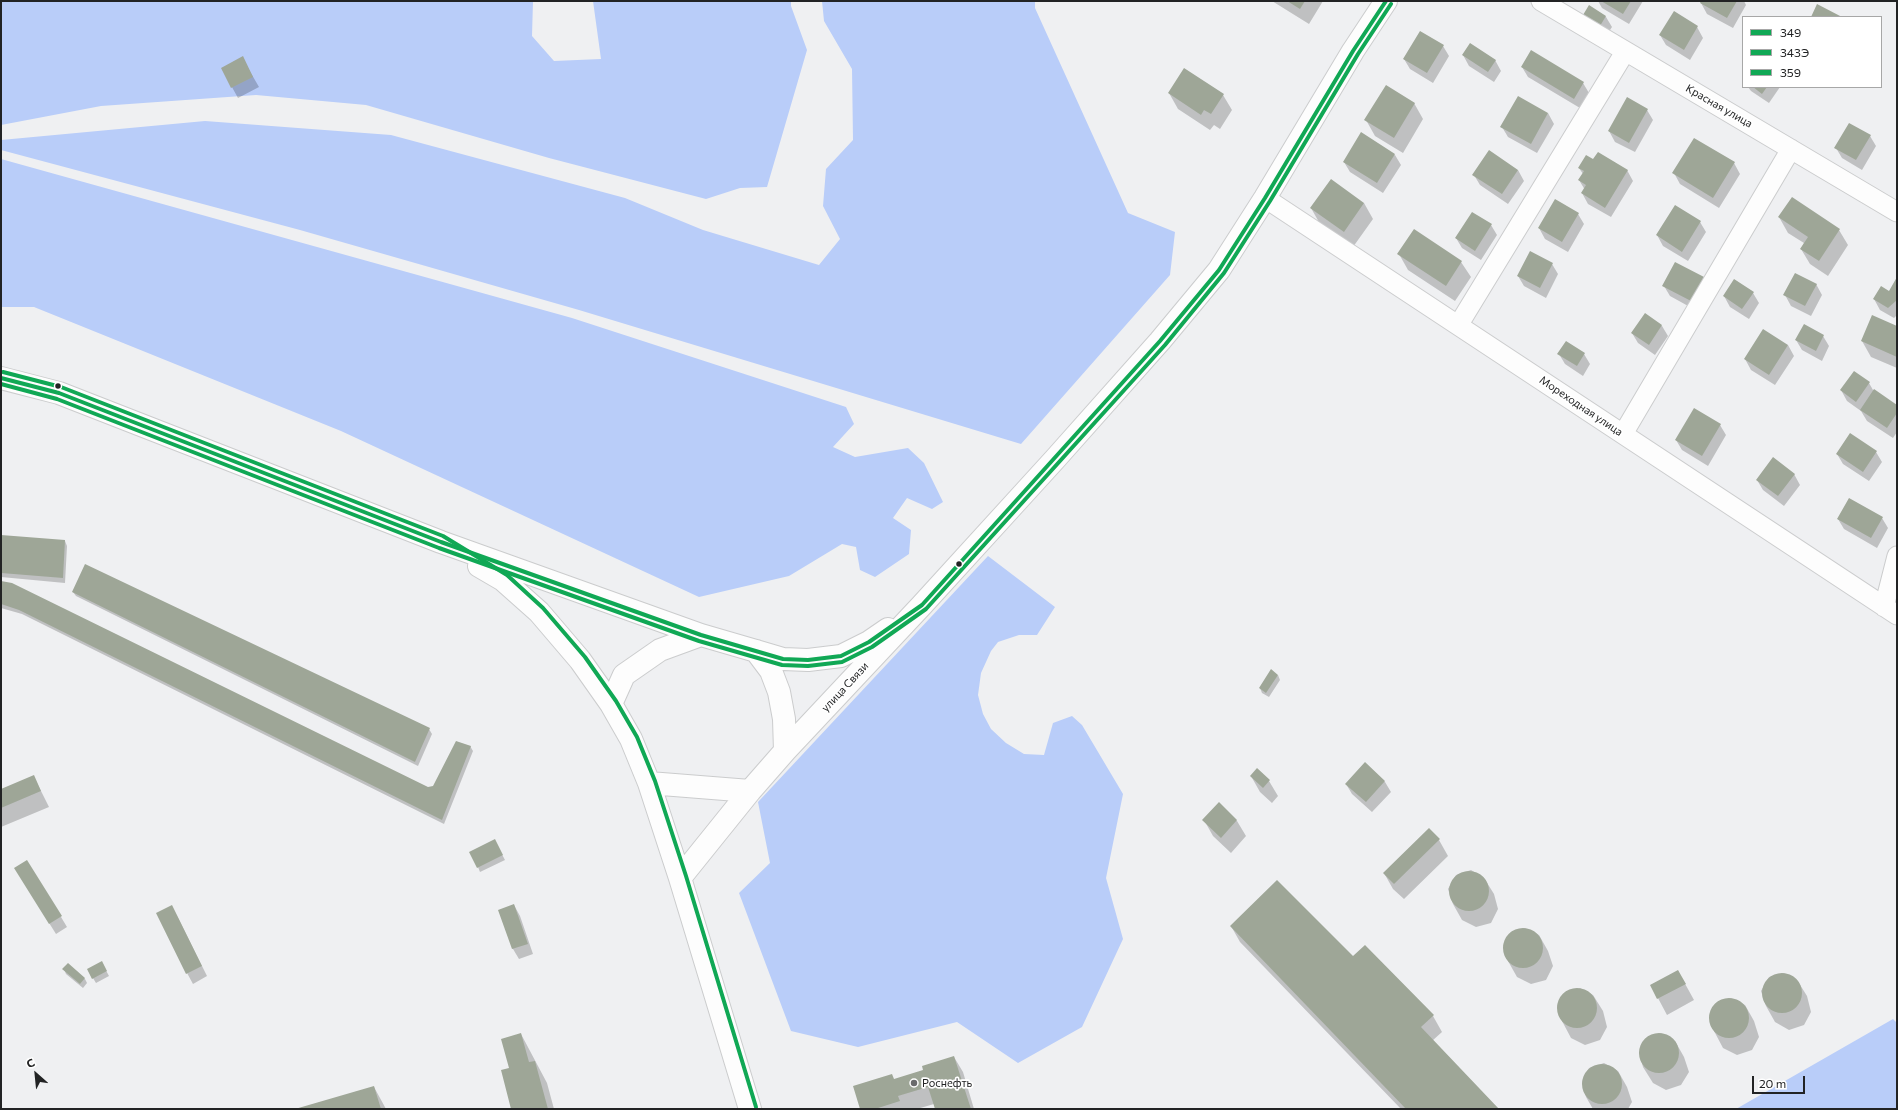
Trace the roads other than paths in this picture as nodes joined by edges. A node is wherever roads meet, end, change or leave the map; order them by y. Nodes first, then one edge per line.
1 (1386, 1) edge
2 (1541, 1) edge
3 (1625, 52) junction
4 (1791, 149) junction
5 (1265, 198) junction
6 (1897, 212) edge
7 (1459, 324) junction
8 (1, 378) edge
9 (1623, 434) junction
10 (441, 542) junction
11 (1897, 556) edge
12 (922, 605) junction
13 (1890, 611) edge
14 (701, 636) junction
15 (756, 652) junction
16 (611, 704) junction
17 (785, 750) junction
18 (649, 783) junction
19 (750, 790) junction
20 (680, 878) junction
21 (750, 1109) edge

1 - 5 main road, улица Связи
2 - 3 street, Красная улица
3 - 4 street, Красная улица
3 - 7 street
4 - 6 street, Красная улица
4 - 9 street
5 - 7 street, Мореходная улица
5 - 12 main road, улица Связи
7 - 9 street, Мореходная улица
8 - 10 main road
9 - 13 street, Мореходная улица
10 - 14 main road
10 - 16 main road
11 - 13 street
12 - 15 main road
12 - 17 main road, улица Связи
14 - 15 main road
14 - 16 main road
15 - 17 main road
16 - 18 main road
17 - 19 main road, улица Связи
18 - 19 main road
18 - 20 main road
19 - 20 main road, улица Связи
20 - 21 main road

